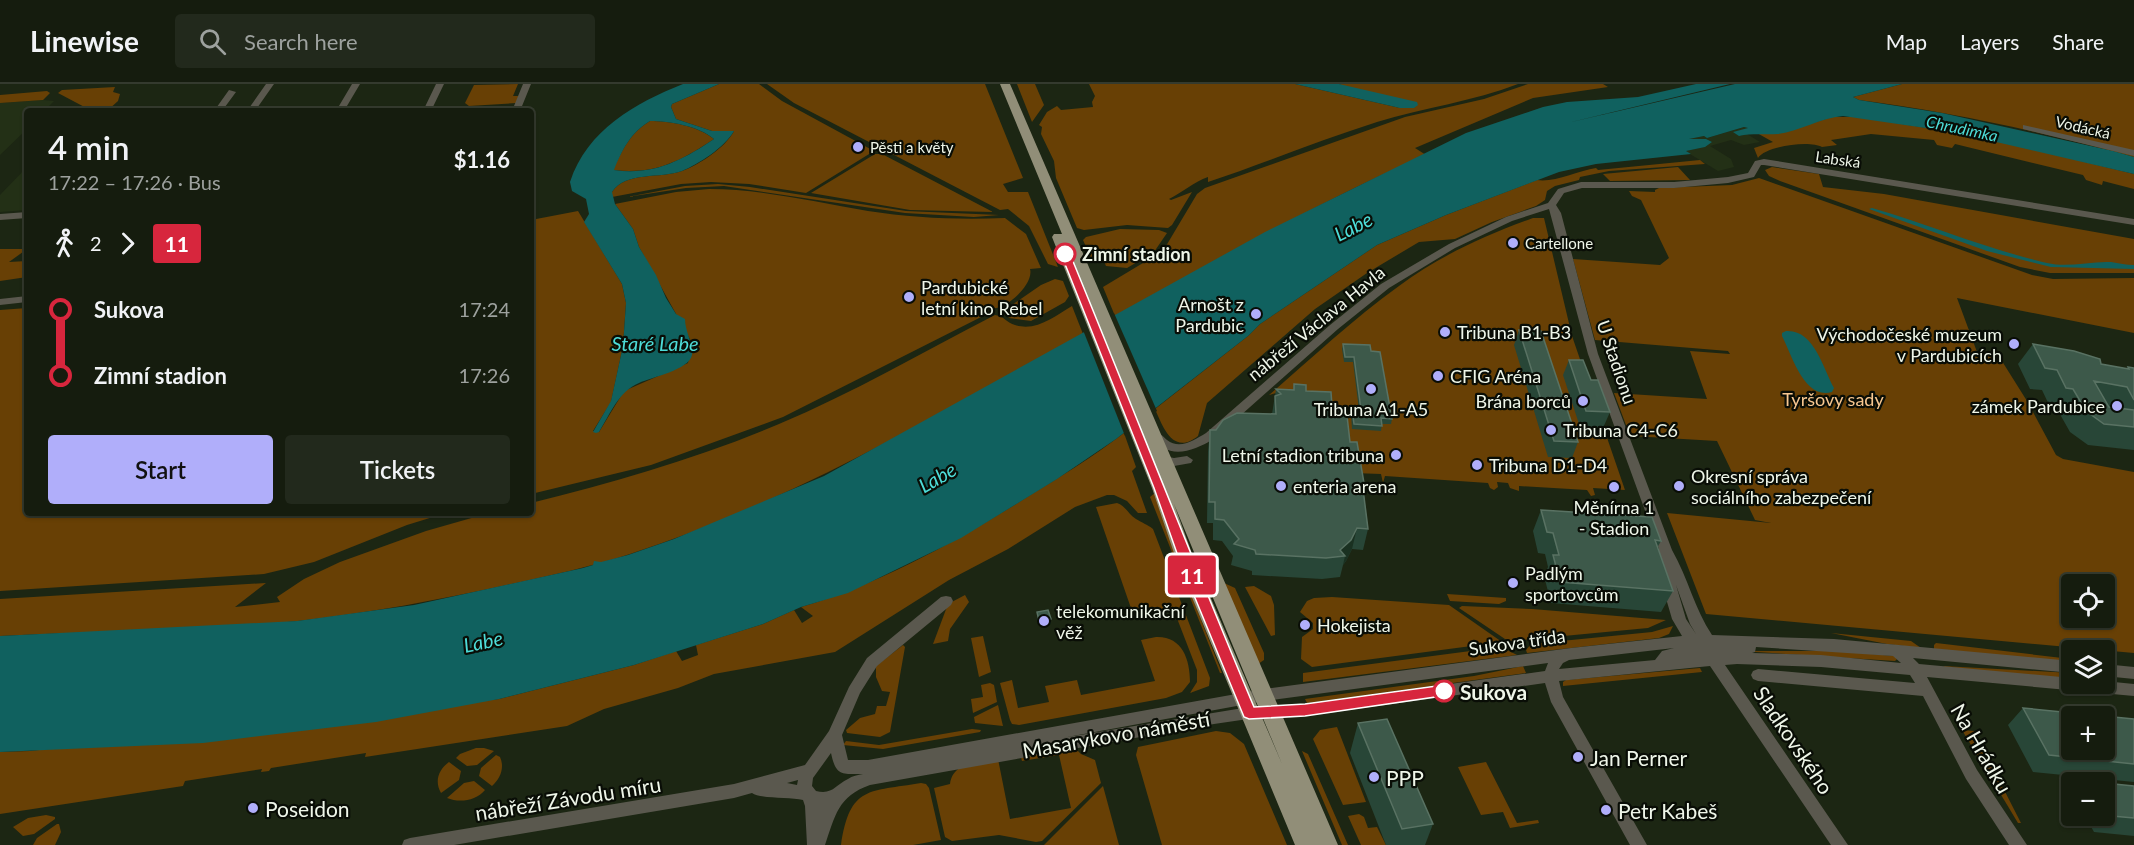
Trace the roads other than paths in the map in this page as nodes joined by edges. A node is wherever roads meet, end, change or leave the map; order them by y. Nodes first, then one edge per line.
1 (270, 84) edge
2 (356, 84) edge
3 (440, 84) edge
4 (527, 84) edge
5 (996, 84) edge
6 (1005, 84) edge
7 (232, 92) dead end
8 (220, 108) edge
9 (253, 108) edge
10 (342, 108) edge
11 (428, 108) edge
12 (518, 108) edge
13 (2026, 127) dead end
14 (2134, 153) edge
15 (1551, 205) junction
16 (24, 215) edge
17 (0, 217) edge
18 (2134, 222) edge
19 (1081, 278) junction
20 (24, 299) edge
21 (0, 302) edge
22 (1210, 436) junction
23 (1147, 440) junction
24 (1187, 460) junction
25 (1166, 462) junction
26 (1175, 485) junction
27 (1658, 527) junction
28 (946, 601) dead end
29 (1679, 619) junction
30 (1662, 643) junction
31 (1705, 648) junction
32 (1894, 650) junction
33 (1572, 654) junction
34 (1976, 658) junction
35 (2061, 666) edge
36 (1914, 669) junction
37 (2115, 671) edge
38 (2134, 673) edge
39 (1758, 675) dead end
40 (1552, 676) junction
41 (1925, 690) junction
42 (2134, 690) edge
43 (1267, 703) junction
44 (1246, 706) junction
45 (835, 735) junction
46 (842, 766) junction
47 (812, 769) junction
48 (734, 791) junction
49 (842, 792) junction
50 (809, 795) junction
51 (410, 845) edge
52 (816, 845) edge
53 (1306, 845) edge
54 (1327, 845) edge
55 (1639, 845) edge
56 (1840, 845) edge
57 (2019, 845) edge

1 - 9 street
2 - 10 street
3 - 11 street
4 - 12 street
5 - 19 main road
6 - 19 main road
7 - 8 street
13 - 14 street, Vodácká
15 - 18 street, Labská
15 - 22 street, nábřeží Václava Havla
15 - 27 street, U Stadionu
16 - 17 street
19 - 23 main road
19 - 23 main road
20 - 21 street
22 - 23 street, nábřeží Václava Havla
22 - 24 street, nábřeží Václava Havla
23 - 25 main road
23 - 44 main road
24 - 25 street
24 - 26 street, nábřeží Václava Havla
25 - 26 main road
26 - 43 main road
27 - 29 street, U Stadionu
27 - 31 street, U Stadionu
28 - 45 street
29 - 30 street
29 - 31 street, U Stadionu
30 - 31 street, Sukova třída
30 - 33 street, Sukova třída
31 - 32 street, Sukova třída
31 - 36 street, Sukova třída
31 - 40 street, Sukova třída
31 - 56 street, Sladkovského
32 - 34 street, Sukova třída
32 - 36 street, Na Hrádku
33 - 40 street
33 - 43 street, Sukova třída
34 - 35 street, Sukova třída
34 - 36 street
36 - 41 street, Na Hrádku
36 - 42 street, Sukova třída
37 - 38 street
39 - 41 street
40 - 43 street, Sukova třída
40 - 55 street
41 - 57 street, Na Hrádku
43 - 44 street
43 - 54 main road
44 - 46 street, Masarykovo náměstí
44 - 49 street, Masarykovo náměstí
44 - 53 main road
45 - 46 street
45 - 47 street
46 - 47 street
46 - 49 street
47 - 48 street, nábřeží Závodu míru
47 - 50 street
48 - 50 street, nábřeží Závodu míru
48 - 51 street, nábřeží Závodu míru
49 - 50 street
49 - 52 street
50 - 52 street

